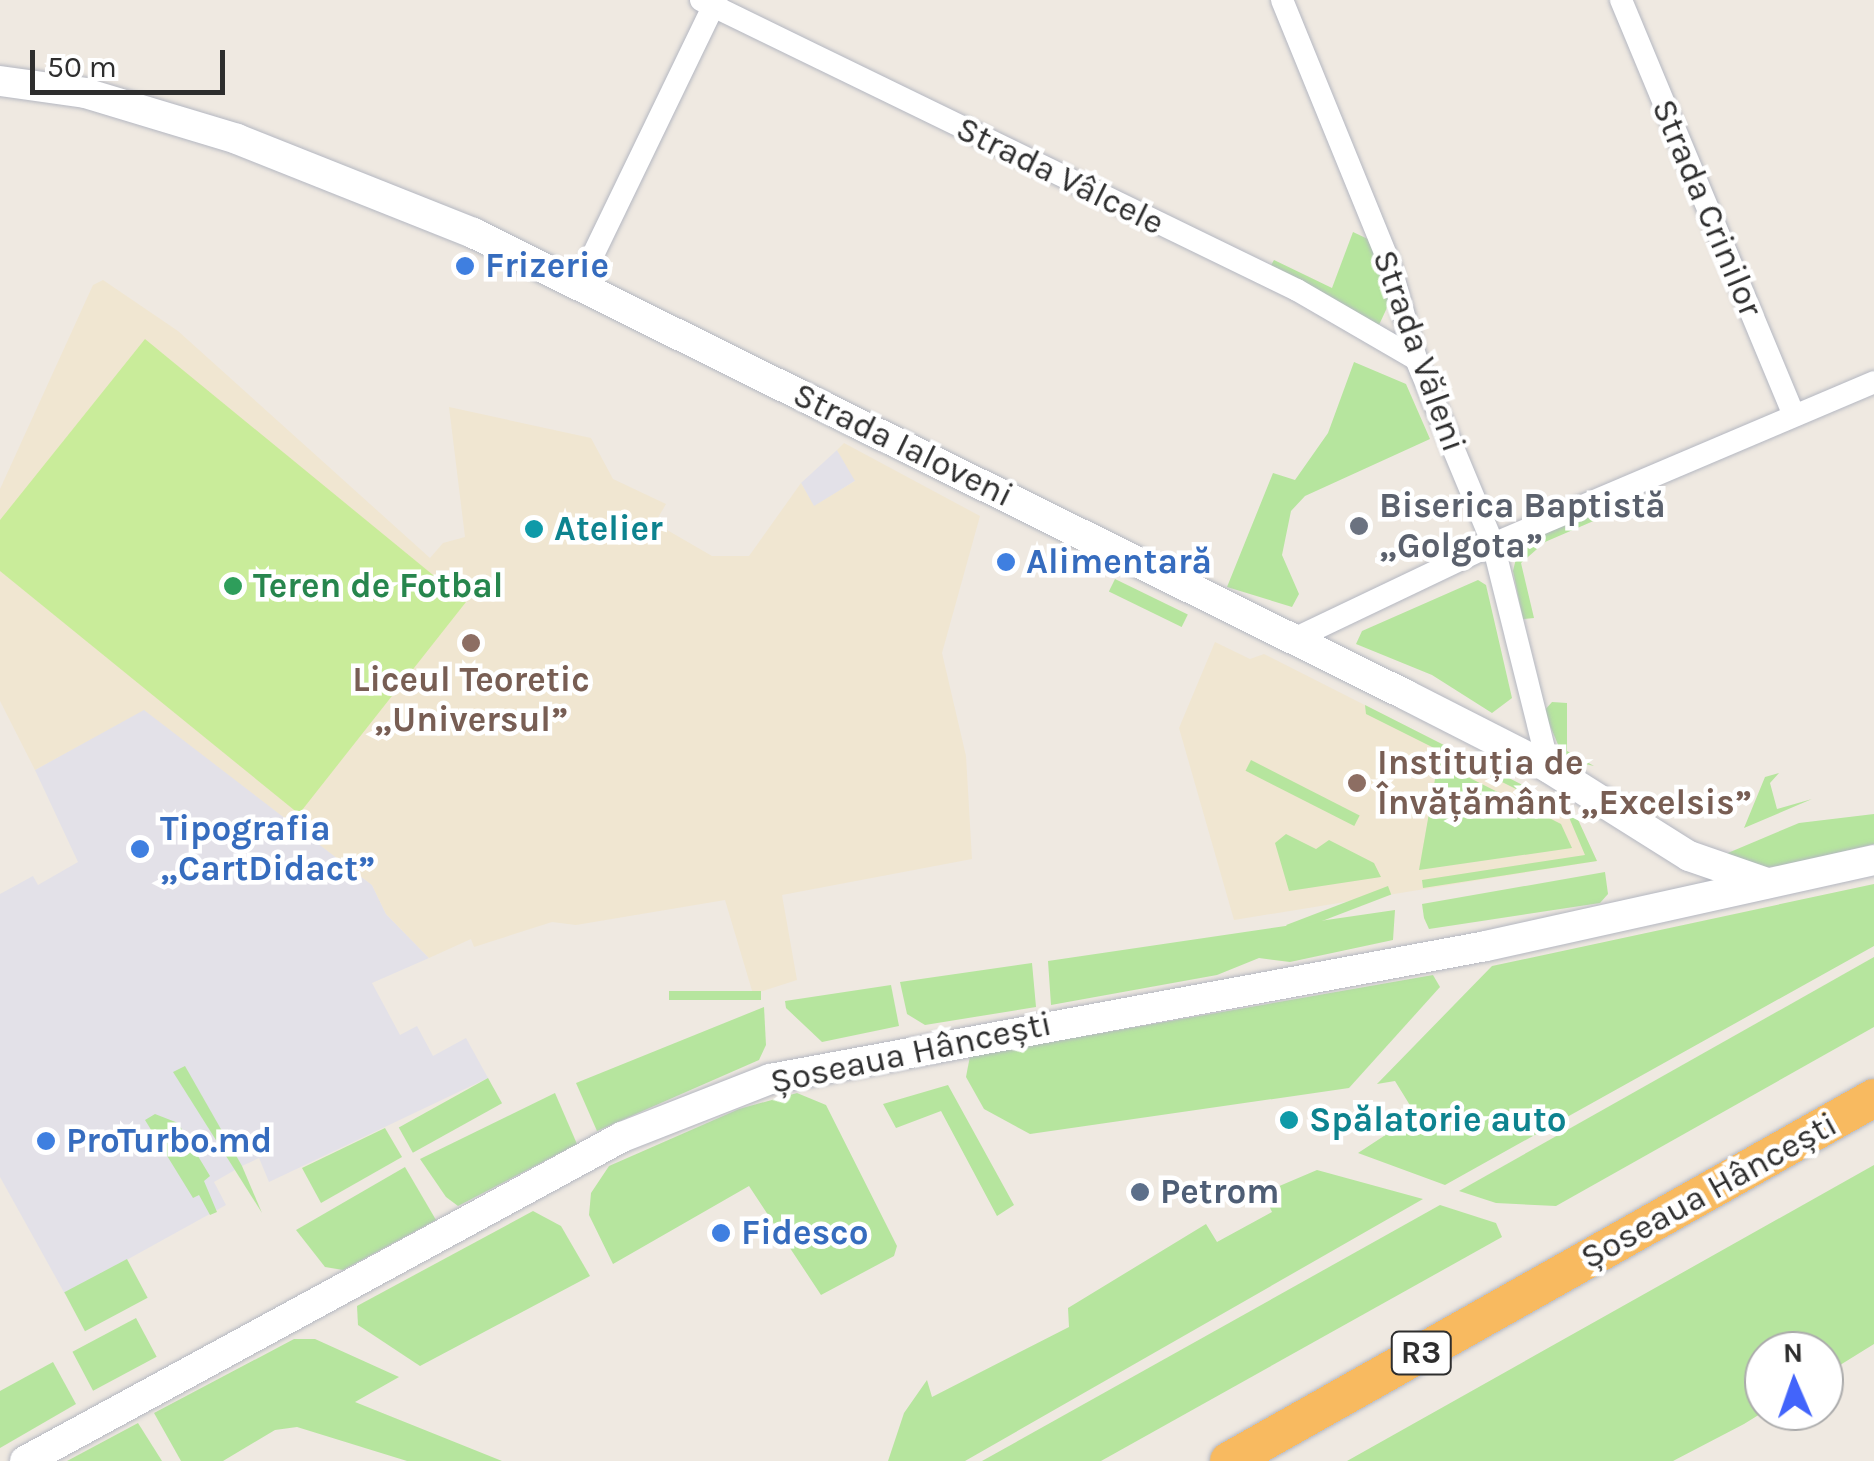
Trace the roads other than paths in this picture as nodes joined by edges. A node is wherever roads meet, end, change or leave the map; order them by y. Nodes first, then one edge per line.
1 (1282, 0) edge
2 (1621, 0) edge
3 (710, 2) edge
4 (0, 81) edge
5 (578, 286) junction
6 (1416, 358) junction
7 (1874, 382) edge
8 (1794, 414) junction
9 (1493, 544) junction
10 (1294, 638) junction
11 (1549, 768) junction
12 (1874, 860) edge
13 (1774, 885) junction
14 (1874, 1098) edge
15 (24, 1461) edge
16 (1230, 1461) edge

1 - 6 street, Strada Văleni
2 - 8 street, Strada Crinilor
3 - 5 street
3 - 6 street, Strada Vâlcele
4 - 5 street, Strada Ialoveni
5 - 10 street, Strada Ialoveni
6 - 9 street, Strada Văleni
7 - 8 street
8 - 9 street
9 - 10 street
9 - 11 street, Strada Văleni
10 - 11 street, Strada Ialoveni
11 - 13 street, Strada Ialoveni
12 - 13 street, Șoseaua Hâncești
13 - 15 street, Șoseaua Hâncești
14 - 16 highway, Șoseaua Hâncești / R3

